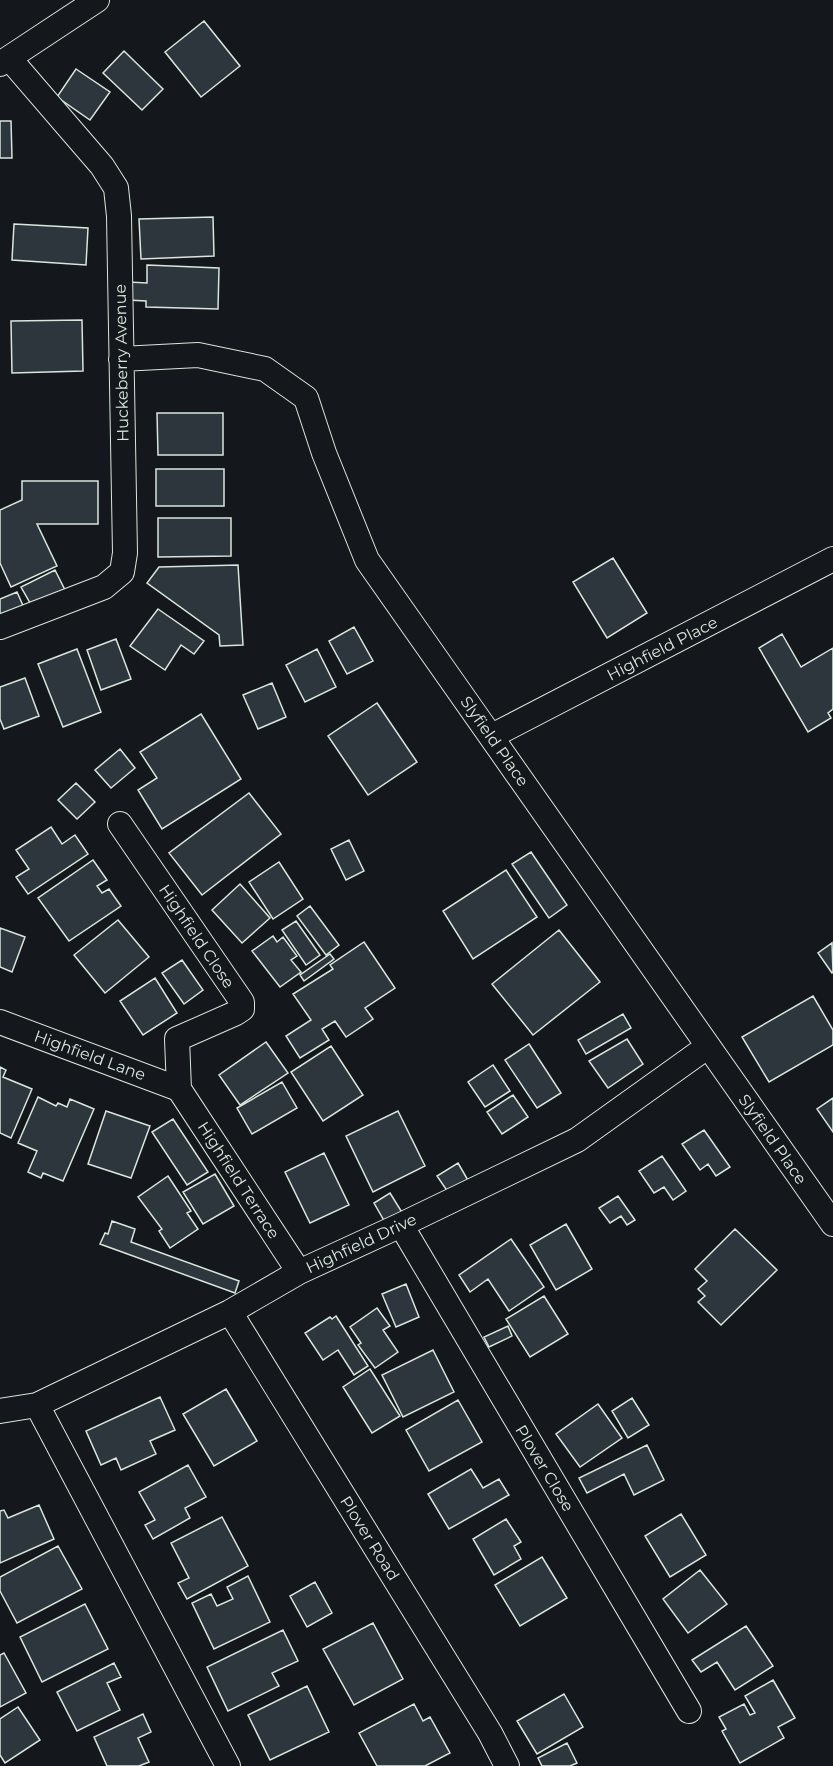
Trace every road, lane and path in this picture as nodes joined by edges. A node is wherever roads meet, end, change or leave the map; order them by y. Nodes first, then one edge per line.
1 (97, 0) edge
2 (4, 61) edge
3 (121, 359) junction
4 (833, 559) edge
5 (0, 627) edge
6 (492, 736) junction
7 (120, 824) dead end
8 (0, 1022) edge
9 (708, 1047) junction
10 (179, 1089) junction
11 (833, 1224) edge
12 (401, 1225) junction
13 (299, 1272) junction
14 (230, 1312) junction
15 (37, 1405) junction
16 (0, 1411) edge
17 (689, 1711) dead end
18 (228, 1766) edge
19 (507, 1766) edge

1 - 2 street, Huckeberry Avenue
2 - 3 street, Huckeberry Avenue
3 - 5 street, Huckeberry Avenue
3 - 6 street, Slyfield Place
4 - 6 street, Highfield Place
6 - 9 street, Slyfield Place
7 - 10 street, Highfield Close
8 - 10 street, Highfield Lane
9 - 11 street, Slyfield Place
9 - 12 street, Highfield Drive
10 - 13 street, Highfield Terrace
12 - 13 street, Highfield Drive
12 - 17 street, Plover Close
13 - 14 street, Highfield Drive
14 - 15 street, Highfield Drive
14 - 19 street, Plover Road
15 - 16 street, Highfield Drive
15 - 18 street

